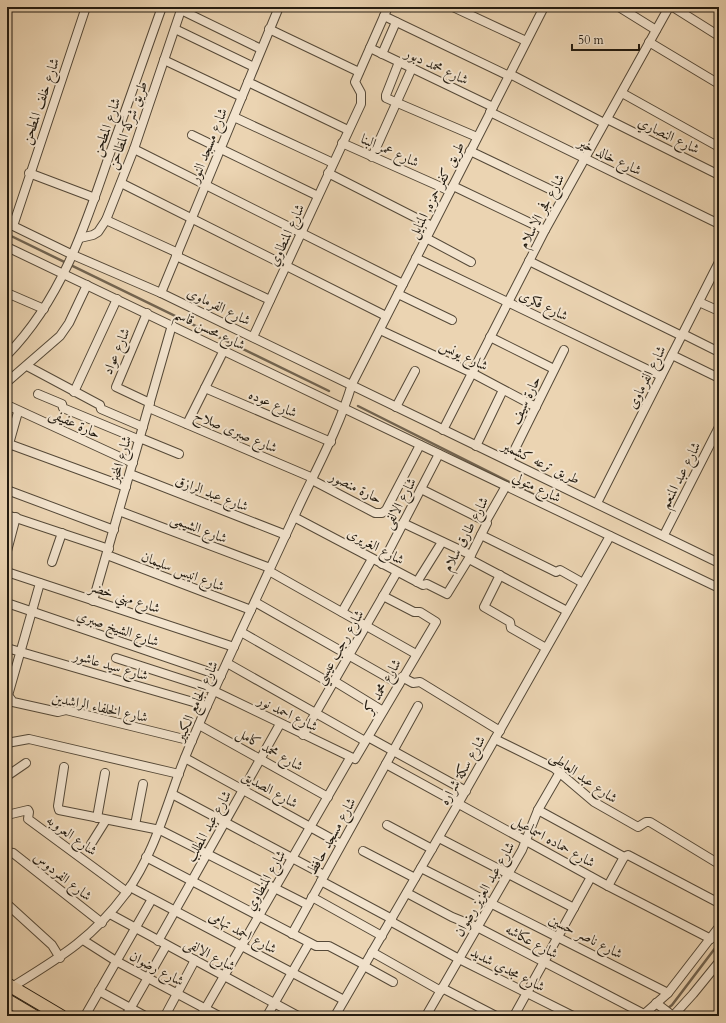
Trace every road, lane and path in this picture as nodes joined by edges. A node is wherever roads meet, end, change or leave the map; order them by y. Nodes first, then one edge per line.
1 (86, 7) edge
2 (162, 7) edge
3 (279, 7) edge
4 (388, 7) edge
5 (452, 7) edge
6 (544, 7) edge
7 (619, 7) edge
8 (669, 7) edge
9 (673, 7) edge
10 (182, 9) edge
11 (384, 16) junction
12 (396, 22) junction
13 (175, 29) junction
14 (270, 29) junction
15 (656, 30) junction
16 (719, 36) edge
17 (526, 41) junction
18 (650, 42) junction
19 (370, 48) junction
20 (261, 49) junction
21 (382, 54) junction
22 (164, 60) junction
23 (399, 62) junction
24 (254, 68) junction
25 (412, 68) junction
26 (359, 72) junction
27 (509, 75) junction
28 (248, 82) junction
29 (719, 84) edge
30 (622, 92) junction
31 (242, 97) junction
32 (396, 103) junction
33 (492, 109) junction
34 (234, 117) junction
35 (606, 121) junction
36 (348, 130) junction
37 (192, 135) dead end
38 (477, 137) junction
39 (342, 143) junction
40 (719, 147) edge
41 (134, 149) junction
42 (220, 150) junction
43 (470, 151) junction
44 (372, 157) junction
45 (585, 158) junction
46 (333, 163) junction
47 (29, 173) junction
48 (328, 173) junction
49 (719, 175) edge
50 (121, 183) junction
51 (206, 185) junction
52 (451, 189) junction
53 (318, 196) junction
54 (564, 196) junction
55 (95, 198) junction
56 (192, 219) junction
57 (106, 220) junction
58 (719, 224) edge
59 (10, 225) edge
60 (432, 226) junction
61 (545, 230) junction
62 (302, 232) junction
63 (80, 238) junction
64 (426, 238) junction
65 (7, 247) edge
66 (73, 255) junction
67 (177, 255) junction
68 (416, 258) junction
69 (471, 262) dead end
70 (529, 262) junction
71 (719, 264) edge
72 (286, 265) junction
73 (64, 274) junction
74 (403, 284) junction
75 (87, 285) junction
76 (7, 293) edge
77 (161, 293) junction
78 (398, 294) junction
79 (117, 299) junction
80 (270, 300) junction
81 (508, 302) junction
82 (699, 302) junction
83 (44, 309) junction
84 (719, 311) edge
85 (147, 313) junction
86 (386, 316) junction
87 (452, 320) dead end
88 (172, 325) junction
89 (380, 330) junction
90 (682, 335) junction
91 (253, 337) junction
92 (490, 338) junction
93 (224, 350) junction
94 (564, 350) dead end
95 (719, 352) edge
96 (7, 355) edge
97 (672, 355) junction
98 (27, 366) junction
99 (554, 369) junction
100 (415, 371) dead end
101 (472, 373) junction
102 (661, 376) junction
103 (719, 378) edge
104 (7, 382) edge
105 (352, 384) junction
106 (205, 388) junction
107 (503, 390) junction
108 (74, 392) junction
109 (38, 394) dead end
110 (7, 405) edge
111 (149, 405) junction
112 (396, 406) junction
113 (536, 407) junction
114 (345, 409) junction
115 (18, 412) junction
116 (188, 424) junction
117 (719, 426) edge
118 (143, 427) junction
119 (443, 430) junction
120 (717, 437) edge
121 (140, 439) junction
122 (331, 442) junction
123 (420, 445) junction
124 (476, 446) junction
125 (8, 448) edge
126 (179, 454) dead end
127 (440, 454) junction
128 (133, 462) junction
129 (509, 462) junction
130 (130, 474) junction
131 (312, 479) junction
132 (506, 486) junction
133 (126, 487) junction
134 (421, 489) junction
135 (7, 490) edge
136 (597, 503) junction
137 (119, 511) junction
138 (7, 515) edge
139 (16, 517) junction
140 (294, 517) junction
141 (486, 521) junction
142 (403, 523) junction
143 (114, 530) junction
144 (62, 533) junction
145 (286, 535) junction
146 (481, 535) junction
147 (664, 535) junction
148 (610, 536) junction
149 (442, 542) junction
150 (7, 548) edge
151 (108, 552) junction
152 (470, 557) junction
153 (372, 559) junction
154 (52, 562) dead end
155 (719, 563) edge
156 (382, 564) junction
157 (270, 570) junction
158 (7, 572) edge
159 (397, 572) junction
160 (500, 575) junction
161 (417, 582) junction
162 (40, 583) junction
163 (583, 583) junction
164 (719, 588) edge
165 (446, 594) joint
166 (383, 596) junction
167 (93, 601) junction
168 (255, 602) junction
169 (7, 603) edge
170 (251, 610) junction
171 (567, 611) junction
172 (31, 612) junction
173 (342, 612) junction
174 (366, 626) junction
175 (241, 632) junction
176 (234, 647) junction
177 (7, 648) edge
178 (546, 648) junction
179 (20, 652) junction
180 (416, 654) junction
181 (349, 655) junction
182 (116, 658) dead end
183 (227, 663) junction
184 (221, 676) junction
185 (400, 680) junction
186 (333, 682) junction
187 (214, 691) junction
188 (7, 696) edge
189 (207, 706) junction
190 (418, 706) dead end
191 (383, 711) junction
192 (316, 712) junction
193 (280, 724) junction
194 (199, 725) junction
195 (500, 731) junction
196 (303, 735) junction
197 (366, 739) junction
198 (495, 739) junction
199 (192, 741) junction
200 (7, 743) edge
201 (393, 751) junction
202 (185, 758) junction
203 (350, 758) junction
204 (260, 759) junction
205 (26, 763) dead end
206 (386, 764) junction
207 (64, 767) dead end
208 (560, 772) junction
209 (105, 773) dead end
210 (179, 774) junction
211 (7, 776) edge
212 (143, 784) dead end
213 (243, 790) junction
214 (466, 791) junction
215 (172, 794) junction
216 (328, 797) junction
217 (458, 804) junction
218 (538, 810) junction
219 (7, 815) edge
220 (97, 818) junction
221 (106, 820) junction
222 (225, 822) junction
223 (388, 824) dead end
224 (135, 826) junction
225 (310, 827) junction
226 (160, 830) junction
227 (439, 838) junction
228 (526, 840) junction
229 (91, 844) dead end
230 (341, 844) junction
231 (432, 849) junction
232 (363, 851) dead end
233 (7, 852) edge
234 (207, 854) junction
235 (146, 857) junction
236 (624, 857) junction
237 (292, 858) junction
238 (719, 864) edge
239 (421, 868) junction
240 (508, 873) junction
241 (592, 877) junction
242 (323, 878) junction
243 (415, 878) junction
244 (192, 880) junction
245 (608, 886) junction
246 (275, 888) junction
247 (128, 889) junction
248 (407, 893) junction
249 (312, 897) junction
250 (152, 899) junction
251 (492, 902) junction
252 (719, 903) edge
253 (7, 904) edge
254 (308, 905) junction
255 (574, 908) junction
256 (175, 911) junction
257 (110, 914) junction
258 (259, 916) junction
259 (391, 920) junction
260 (102, 923) junction
261 (477, 927) junction
262 (719, 927) edge
263 (135, 928) junction
264 (292, 934) junction
265 (382, 936) junction
266 (558, 936) junction
267 (711, 939) junction
268 (84, 940) junction
269 (158, 941) junction
270 (309, 942) junction
271 (166, 946) junction
272 (242, 946) junction
273 (372, 952) junction
274 (60, 958) junction
275 (459, 959) junction
276 (195, 960) junction
277 (116, 961) junction
278 (544, 962) junction
279 (719, 962) edge
280 (365, 966) junction
281 (292, 972) junction
282 (224, 976) junction
283 (148, 978) junction
284 (393, 982) dead end
285 (10, 986) edge
286 (442, 989) junction
287 (99, 991) junction
288 (526, 993) junction
289 (668, 993) junction
290 (177, 994) junction
291 (7, 1000) edge
292 (344, 1000) junction
293 (274, 1003) junction
294 (656, 1003) junction
295 (130, 1008) junction
296 (204, 1012) edge
297 (643, 1015) edge
298 (34, 1016) edge
299 (61, 1016) edge
300 (85, 1016) edge
301 (126, 1016) edge
302 (145, 1016) edge
303 (165, 1016) edge
304 (219, 1016) edge
305 (266, 1016) edge
306 (298, 1016) edge
307 (335, 1016) edge
308 (426, 1016) edge
309 (496, 1016) edge
310 (514, 1016) edge
311 (573, 1016) edge
312 (673, 1016) edge

1 - 47 street, شارع خلف المطحن
2 - 55 street, شارع المطحن
3 - 14 street, شارع مسجد النور
4 - 11 street
5 - 17 street
6 - 17 street, طريق كفر حمزه, المنايل
7 - 15 street
8 - 15 street, شارع فجر الاسلام
9 - 16 street
10 - 13 street, طريق شركه المطاحن
10 - 20 street
11 - 12 street, شارع النصاري
11 - 19 street
12 - 21 street
12 - 27 street, شارع النصاري
13 - 22 street, طريق شركه المطاحن
13 - 24 street
14 - 20 street, شارع مسجد النور
14 - 26 street
15 - 18 street, شارع فجر الاسلام
17 - 27 street, طريق كفر حمزه, المنايل
18 - 29 street
18 - 30 street, شارع فجر الاسلام
19 - 21 street, شارع محمد دبور
19 - 26 street
20 - 24 street, شارع مسجد النور
21 - 23 street, شارع محمد دبور
22 - 31 street
22 - 41 street, طريق شركه المطاحن
23 - 25 street, شارع محمد دبور
23 - 32 street
24 - 28 street, شارع مسجد النور
25 - 32 street
25 - 33 street, شارع محمد دبور
26 - 36 street, شارع المنطاوي
27 - 33 street, طريق كفر حمزه, المنايل
27 - 35 street, شارع النصاري
28 - 31 street, شارع مسجد النور
28 - 36 street
30 - 35 street, شارع فجر الاسلام
30 - 40 street
31 - 34 street, شارع مسجد النور
32 - 38 street
32 - 44 street
33 - 38 street, طريق كفر حمزه, المنايل
33 - 45 street, شارع خالد خير
34 - 42 street, شارع مسجد النور
34 - 46 street
35 - 45 street, شارع فجر الاسلام
35 - 49 street, شارع النصاري
36 - 39 street, شارع المنطاوي
37 - 42 street
38 - 43 street, طريق كفر حمزه, المنايل
39 - 44 street, شارع عمر البنا
39 - 46 street, شارع المنطاوي
41 - 50 street, طريق شركه المطاحن
41 - 51 street
42 - 51 street, شارع مسجد النور
42 - 53 street
43 - 52 street, طريق كفر حمزه, المنايل
43 - 54 street
44 - 52 street, شارع عمر البنا
45 - 54 street, شارع فجر الاسلام
45 - 58 street, شارع خالد خير
46 - 48 street, شارع المنطاوي
47 - 55 street
47 - 59 street, شارع خلف المطحن
48 - 53 street, شارع المنطاوي
48 - 60 street
50 - 56 street
50 - 57 street, طريق شركه المطاحن
51 - 56 street, شارع مسجد النور
51 - 62 street
52 - 60 street, طريق كفر حمزه, المنايل
52 - 61 street, شارع عمر البنا
53 - 62 street, شارع المنطاوي
54 - 61 street, شارع فجر الاسلام
55 - 63 street, شارع المطحن
56 - 67 street, شارع مسجد النور
56 - 72 street
57 - 63 street, طريق شركه المطاحن
57 - 67 street
59 - 66 street, شارع الفرماوى
60 - 64 street, طريق كفر حمزه, المنايل
61 - 70 street, شارع فجر الاسلام
62 - 72 street, شارع المنطاوي
62 - 74 street
63 - 66 street, شارع المطحن
64 - 68 street, طريق كفر حمزه, المنايل
64 - 69 street
65 - 73 street, شارع محسن قاسم
66 - 73 street, شارع المطحن
66 - 77 street, شارع الفرماوى
67 - 77 street, شارع مسجد النور
67 - 80 street
68 - 74 street, طريق كفر حمزه, المنايل
68 - 81 street, شارع فكرى
70 - 81 street, شارع فجر الاسلام
70 - 90 street
71 - 82 street, شارع الفرماوى
72 - 80 street, شارع المنطاوي
72 - 86 street
73 - 75 street, شارع محسن قاسم
73 - 83 street, شارع المطحن
74 - 78 street, طريق كفر حمزه, المنايل
75 - 79 street, شارع محسن قاسم
75 - 98 street
76 - 83 street
77 - 91 street, شارع الفرماوى
78 - 86 street, طريق كفر حمزه, المنايل
78 - 87 street
79 - 85 street, شارع محسن قاسم
79 - 108 street
80 - 91 street, شارع المنطاوي
81 - 92 street, شارع فجر الاسلام
81 - 102 street, شارع فكرى
82 - 84 street
82 - 90 street, شارع الفرماوى
83 - 96 street, شارع المطحن
85 - 88 street, شارع محسن قاسم
85 - 111 street, شارع عواد
86 - 89 street, طريق كفر حمزه, المنايل
88 - 93 street, شارع محسن قاسم
88 - 111 street, شارع المخبز
89 - 101 street, شارع يونس
89 - 105 street, طريق كفر حمزه, المنايل
90 - 95 street
90 - 97 street, شارع الفرماوى
91 - 105 street, شارع الفرماوى
92 - 99 street
92 - 101 street, شارع فجر الاسلام
93 - 106 street
93 - 114 street, شارع محسن قاسم
94 - 99 street, حارة سيف
97 - 102 street, شارع الفرماوى
97 - 103 street
98 - 104 street
98 - 108 street
99 - 113 street, حارة سيف
100 - 112 street
101 - 107 street, شارع يونس
101 - 119 street, شارع فجر الاسلام
102 - 136 street, شارع الفرماوى
105 - 112 street, طريق ترعه كشمير
105 - 114 street, شارع الجامع الكبير
106 - 116 street
106 - 122 street, شارع عوده
107 - 113 street, شارع يونس
107 - 124 street
108 - 118 street
109 - 121 street
110 - 115 street, حارة عفيفى
111 - 116 street, شارع صبرى صلاح
111 - 118 street, شارع المخبز
112 - 119 street, طريق ترعه كشمير
113 - 129 street, حارة سيف
114 - 122 street, شارع الجامع الكبير
114 - 123 street, شارع متولي
115 - 125 street
115 - 128 street, حارة عفيفى
116 - 131 street, شارع صبرى صلاح
117 - 120 street, شارع عبد المنعم
118 - 121 street, شارع المخبز
119 - 124 street, طريق ترعه كشمير
120 - 147 street, شارع عبد المنعم
121 - 126 street
121 - 128 street, شارع المخبز
122 - 131 street, شارع الجامع الكبير
123 - 127 street, شارع متولي
123 - 131 street, حارة منصور
124 - 129 street, طريق ترعه كشمير
125 - 133 street
127 - 132 street, شارع متولي
127 - 134 street, شارع الالفى
128 - 130 street, شارع المخبز
129 - 136 street, طريق ترعه كشمير
130 - 133 street, شارع المخبز
130 - 145 street, شارع عبد الرازق
131 - 140 street, شارع الجامع الكبير
132 - 141 street, شارع طارق سلام
132 - 148 street, شارع متولي
133 - 137 street, شارع المخبز
134 - 141 street
134 - 142 street, شارع الالفى
135 - 143 street
136 - 147 street, طريق ترعه كشمير
137 - 143 street, شارع المخبز
137 - 157 street, شارع الشيمى
138 - 139 street, شارع انيس سليمان
139 - 144 street, شارع انيس سليمان
139 - 150 street
140 - 145 street, شارع الجامع الكبير
140 - 153 street, شارع الغريرى
141 - 146 street, شارع طارق سلام
142 - 149 street
142 - 156 street, شارع الالفى
143 - 151 street, شارع المخبز
144 - 151 street, شارع انيس سليمان
144 - 154 street
145 - 157 street, شارع الجامع الكبير
146 - 152 street, شارع طارق سلام
146 - 163 street
147 - 155 street, طريق ترعه كشمير
148 - 163 street, شارع سكة شراره
148 - 164 street, شارع متولي
149 - 152 street
149 - 161 street
151 - 167 street, شارع المخبز
151 - 170 street, شارع انيس سليمان
152 - 160 street
152 - 165 street, شارع طارق سلام
153 - 156 street, شارع الغريرى
153 - 173 street
156 - 159 street, شارع الغريرى
157 - 168 street, شارع الجامع الكبير
157 - 173 street, شارع الشيمى
158 - 162 street, شارع مهني خضر
159 - 161 street, شارع الغريرى
159 - 166 street, شارع رجب عيسي
160 - 171 street
160 - 178 street
161 - 165 street, شارع الغريرى
162 - 167 street, شارع مهني خضر
162 - 172 street
163 - 171 street, شارع سكة شراره
166 - 174 street, شارع رجب عيسي
166 - 180 street, شارع محمد كر
167 - 176 street, شارع مهني خضر
168 - 170 street, شارع الجامع الكبير
168 - 181 street
169 - 172 street, شارع الشيخ صبري
170 - 175 street, شارع الجامع الكبير
171 - 178 street, شارع سكة شراره
172 - 179 street
172 - 184 street, شارع الشيخ صبري
173 - 174 street, شارع الشيمى
174 - 180 street, شارع الشيمى
174 - 181 street, شارع رجب عيسي
175 - 176 street, شارع الجامع الكبير
175 - 186 street
176 - 183 street, شارع الجامع الكبير
177 - 179 street, شارع سيد عاشور
178 - 195 street, شارع سكة شراره
179 - 188 street
179 - 189 street, شارع سيد عاشور
180 - 185 street, شارع محمد كر
181 - 185 street
181 - 186 street, شارع رجب عيسي
182 - 187 street, شارع احمد نور
183 - 184 street, شارع الجامع الكبير
183 - 192 street
184 - 187 street, شارع الجامع الكبير
185 - 191 street, شارع محمد كر
185 - 195 street
186 - 191 street
186 - 192 street, شارع رجب عيسي
187 - 189 street, شارع الجامع الكبير
187 - 193 street, شارع احمد نور
188 - 199 street, شارع الخلفاء الراشدين
189 - 194 street, شارع الجامع الكبير
190 - 201 street, شارع مسجد حافظ
191 - 197 street, شارع محمد كر
192 - 196 street, شارع رجب عيسي
192 - 197 street
193 - 196 street, شارع احمد نور
193 - 204 street, شارع عبد المطلب
194 - 199 street, شارع الجامع الكبير
194 - 204 street, شارع محمد كامل
195 - 198 street, شارع سكة شراره
196 - 203 street, شارع احمد نور
197 - 201 street
197 - 203 street, شارع محمد كر
198 - 208 street, شارع عبد العاطى
198 - 214 street, شارع سكة شراره
199 - 202 street, شارع الجامع الكبير
200 - 210 street
201 - 206 street, شارع مسجد حافظ
201 - 214 street
202 - 210 street, شارع الجامع الكبير
202 - 213 street, شارع الصديق
203 - 216 street, شارع المنطاوي
204 - 213 street, شارع عبد المطلب
204 - 216 street, شارع محمد كامل
205 - 211 street
206 - 217 street, شارع حماده اسماعيل
206 - 230 street, شارع مسجد حافظ
207 - 220 street
208 - 218 street, شارع عبد العزيز رضوان
208 - 238 street, شارع عبد العاطى
209 - 220 street
210 - 215 street, شارع الجامع الكبير
212 - 224 street
213 - 222 street, شارع عبد المطلب
213 - 225 street, شارع الصديق
214 - 217 street, شارع سكة شراره
215 - 222 street, شارع مجدي شديد
215 - 226 street, شارع الجامع الكبير
216 - 225 street, شارع المنطاوي
217 - 227 street, شارع سكة شراره
217 - 228 street, شارع حماده اسماعيل
218 - 228 street, شارع عبد العزيز رضوان
218 - 236 street
219 - 247 street, شارع العروبه
220 - 221 street
221 - 224 street
221 - 229 street
222 - 234 street, شارع عبد المطلب
222 - 237 street, شارع مجدي شديد
223 - 231 street
224 - 226 street
225 - 230 street, شارع الصديق
225 - 237 street, شارع المنطاوي
226 - 234 street
226 - 235 street, شارع الجامع الكبير
227 - 231 street, شارع سكة شراره
227 - 240 street
228 - 240 street, شارع عبد العزيز رضوان
228 - 241 street, شارع حماده اسماعيل
230 - 242 street, شارع مسجد حافظ
231 - 239 street, شارع سكة شراره
232 - 243 street
233 - 260 street, شارع الفردوس
234 - 244 street, شارع عبد المطلب
234 - 246 street
235 - 244 street
235 - 247 street, شارع الجامع الكبير
236 - 245 street
236 - 252 street
237 - 242 street, شارع مجدي شديد
237 - 246 street, شارع المنطاوي
239 - 243 street, شارع سكة شراره
239 - 251 street, شارع ناصر حسين
240 - 251 street, شارع عبد العزيز رضوان
240 - 255 street
241 - 245 street, شارع حماده اسماعيل
241 - 255 street
242 - 249 street, شارع مسجد حافظ
242 - 259 street, شارع مجدي شديد
243 - 248 street, شارع سكة شراره
244 - 256 street, شارع عبد المطلب
244 - 258 street
245 - 267 street, شارع حماده اسماعيل
246 - 254 street
246 - 258 street, شارع المنطاوي
247 - 250 street, شارع احمد تهامى
247 - 257 street, شارع الجامع الكبير
248 - 259 street, شارع سكة شراره
248 - 261 street, شارع عكاشه
249 - 254 street, شارع مسجد حافظ
249 - 265 street
250 - 256 street, شارع احمد تهامى
250 - 263 street
251 - 261 street, شارع عبد العزيز رضوان
251 - 266 street, شارع ناصر حسين
253 - 274 street
254 - 264 street, شارع مسجد حافظ
255 - 266 street
256 - 269 street, شارع عبد المطلب
256 - 272 street, شارع احمد تهامى
257 - 260 street, شارع الجامع الكبير
257 - 263 street, شارع الالفى
258 - 264 street
258 - 272 street, شارع المنطاوي
259 - 265 street, شارع سكة شراره
259 - 275 street, شارع مجدي شديد
260 - 268 street, شارع الجامع الكبير
261 - 275 street, شارع عبد العزيز رضوان
261 - 278 street, شارع عكاشه
262 - 267 street
263 - 269 street, شارع الالفى
263 - 277 street
264 - 270 street
265 - 273 street, شارع سكة شراره
266 - 278 street
266 - 289 street, شارع ناصر حسين
267 - 289 street
268 - 274 street, شارع الجامع الكبير
268 - 277 street, شارع رضوان
269 - 271 street, شارع الالفى
270 - 280 street
270 - 281 street
271 - 276 street, شارع الالفى
271 - 283 street
272 - 281 street, شارع احمد تهامى
272 - 282 street, شارع المنطاوي
273 - 280 street, شارع سكة شراره
273 - 286 street
274 - 285 street, شارع الجامع الكبير
275 - 286 street, شارع عبد العزيز رضوان
275 - 288 street, شارع مجدي شديد
276 - 282 street, شارع الالفى
276 - 290 street
277 - 283 street, شارع رضوان
277 - 287 street
278 - 288 street
278 - 297 street, شارع عكاشه
279 - 312 street
280 - 284 street
280 - 292 street, شارع سكة شراره
281 - 292 street, شارع احمد تهامى
281 - 293 street
282 - 293 street, شارع الالفى
282 - 296 street, شارع المنطاوي
283 - 290 street, شارع رضوان
283 - 295 street
285 - 299 main road
286 - 308 street, شارع عبد العزيز رضوان
286 - 309 street
287 - 295 street
287 - 300 street
288 - 310 street
288 - 311 street, شارع مجدي شديد
289 - 294 street
290 - 296 street, شارع رضوان
290 - 303 street
291 - 298 main road
292 - 307 street, شارع سكة شراره
293 - 305 street
293 - 306 street, شارع الالفى
294 - 297 street
294 - 312 street
295 - 301 street
295 - 302 street
296 - 304 street, شارع رضوان

